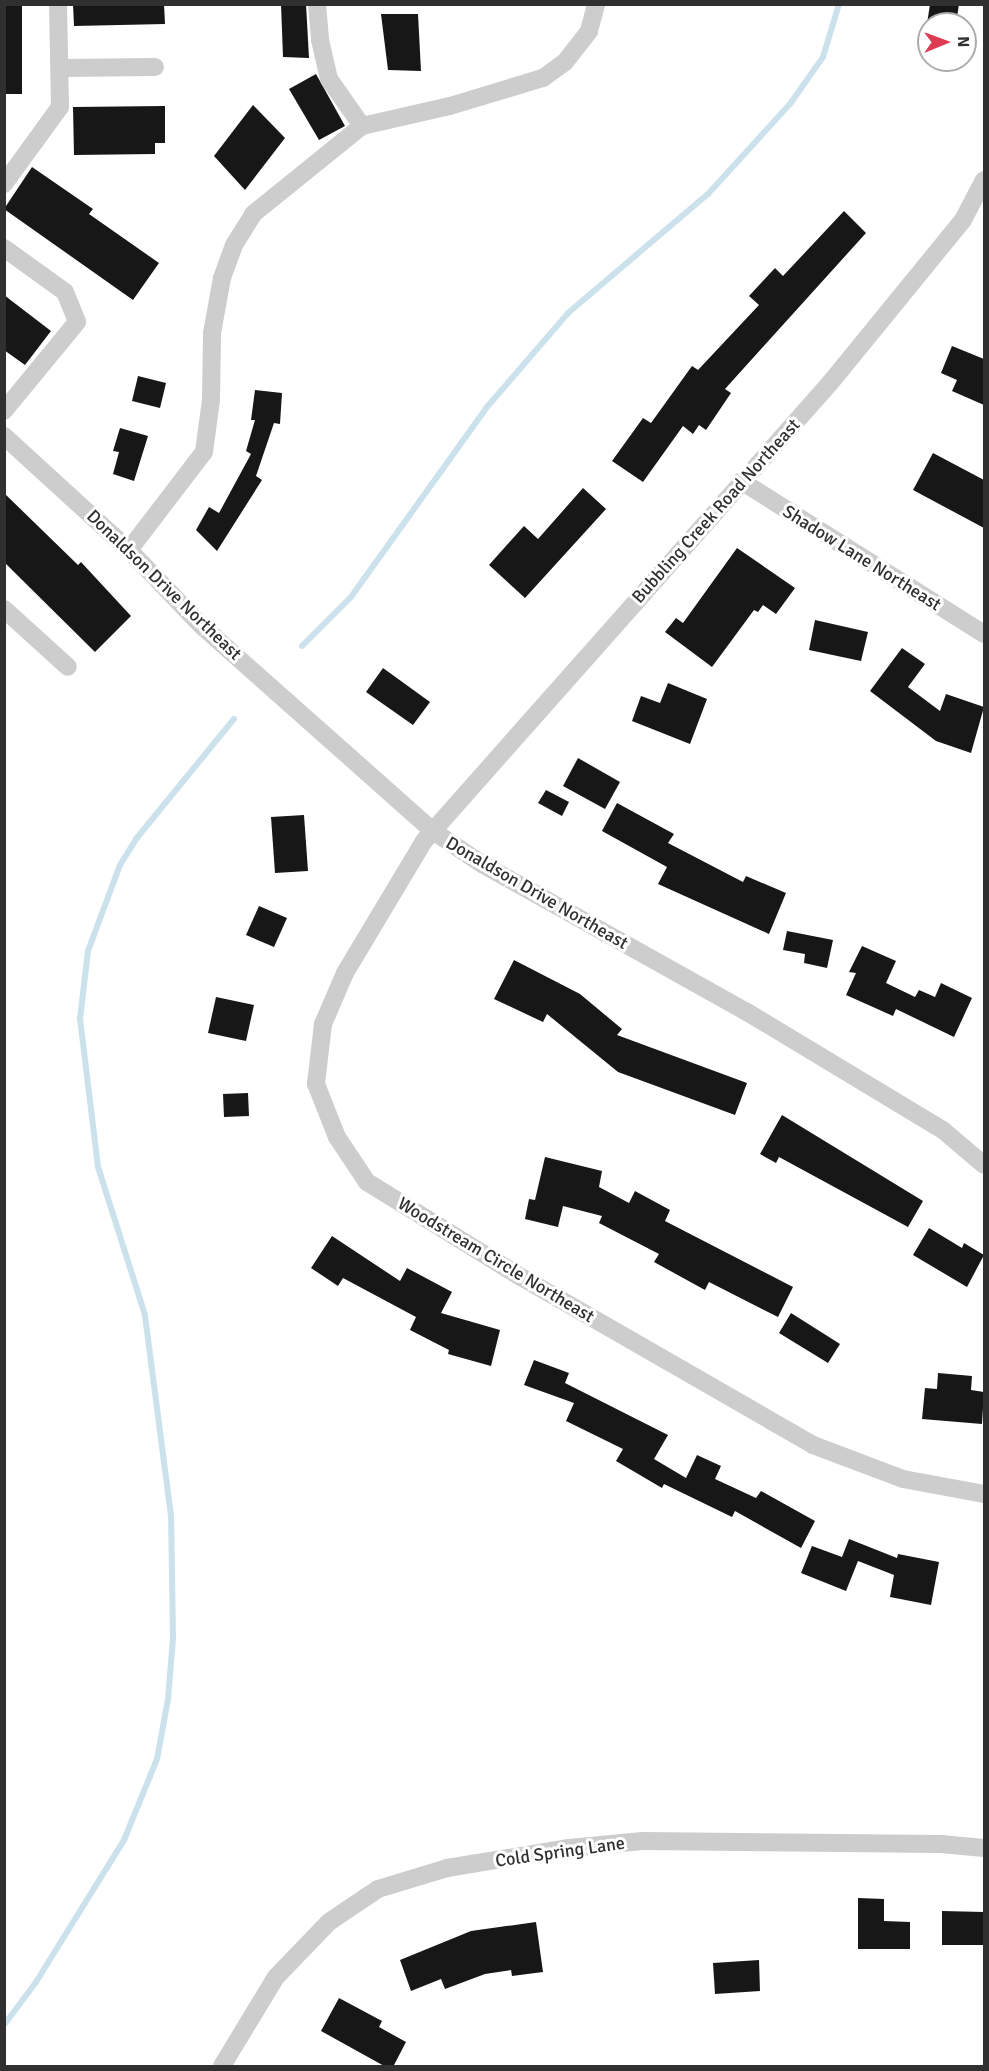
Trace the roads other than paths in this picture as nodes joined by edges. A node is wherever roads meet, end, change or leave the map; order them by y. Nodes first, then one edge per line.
1 (58, 4) edge
2 (317, 4) edge
3 (596, 4) edge
4 (155, 67) dead end
5 (60, 68) junction
6 (362, 126) junction
7 (984, 180) edge
8 (4, 184) edge
9 (4, 248) edge
10 (4, 411) edge
11 (4, 436) edge
12 (741, 481) junction
13 (129, 550) junction
14 (4, 609) edge
15 (984, 634) edge
16 (68, 668) dead end
17 (433, 831) junction
18 (984, 1165) edge
19 (984, 1494) edge
20 (984, 1848) edge
21 (228, 2063) edge

1 - 5 street
2 - 6 street
3 - 6 street
4 - 5 street
5 - 8 street
6 - 13 street
7 - 12 street, Bubbling Creek Road Northeast
9 - 10 street
11 - 13 street, Donaldson Drive Northeast
12 - 15 street, Shadow Lane Northeast
12 - 17 street, Bubbling Creek Road Northeast
13 - 17 street, Donaldson Drive Northeast
14 - 16 street
17 - 18 street, Donaldson Drive Northeast
17 - 19 street, Woodstream Circle Northeast
20 - 21 street, Cold Spring Lane

